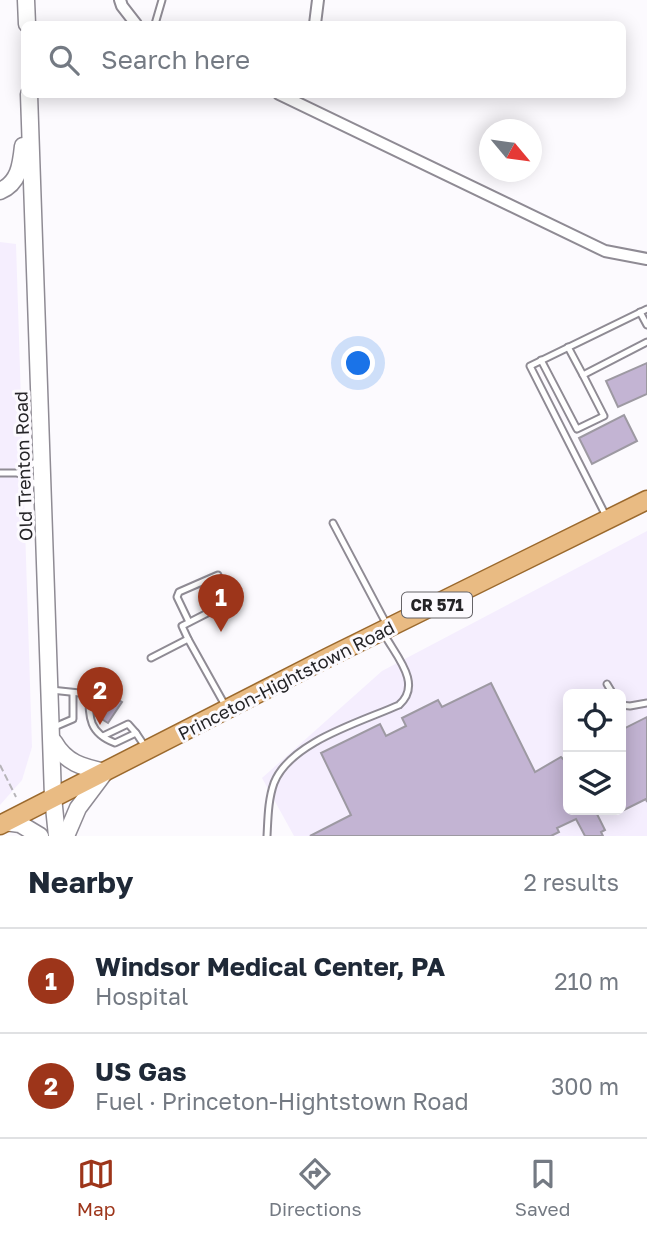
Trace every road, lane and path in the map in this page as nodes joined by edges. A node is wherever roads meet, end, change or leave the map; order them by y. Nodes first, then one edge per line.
1 (26, 0) edge
2 (120, 0) edge
3 (162, 0) edge
4 (318, 0) edge
5 (30, 21) edge
6 (134, 21) edge
7 (156, 21) edge
8 (315, 21) edge
9 (29, 98) edge
10 (29, 98) edge
11 (291, 98) edge
12 (0, 191) edge
13 (32, 195) junction
14 (0, 196) edge
15 (647, 259) edge
16 (644, 310) edge
17 (647, 325) edge
18 (647, 342) edge
19 (568, 348) junction
20 (541, 360) junction
21 (583, 375) junction
22 (41, 458) junction
23 (19, 472) junction
24 (0, 473) edge
25 (42, 488) junction
26 (647, 500) edge
27 (608, 519) junction
28 (333, 523) dead end
29 (218, 575) dead end
30 (229, 603) dead end
31 (189, 622) junction
32 (385, 629) junction
33 (188, 639) junction
34 (151, 658) dead end
35 (607, 684) dead end
36 (610, 689) edge
37 (51, 690) junction
38 (73, 693) junction
39 (647, 703) edge
40 (626, 706) edge
41 (228, 710) junction
42 (73, 719) junction
43 (89, 719) junction
44 (136, 733) junction
45 (53, 734) junction
46 (103, 736) junction
47 (115, 743) junction
48 (148, 750) junction
49 (0, 765) edge
50 (113, 768) junction
51 (16, 797) dead end
52 (53, 797) junction
53 (2, 824) edge
54 (40, 836) edge
55 (57, 836) edge
56 (66, 836) edge
57 (267, 836) edge

1 - 5 main road
2 - 6 street
3 - 7 lane
4 - 8 street
9 - 12 main road
10 - 13 main road, Old Trenton Road
11 - 15 street
13 - 14 main road
13 - 22 main road, Old Trenton Road
16 - 17 lane
16 - 19 lane
18 - 21 lane
19 - 20 lane
19 - 21 lane
20 - 21 lane
20 - 27 lane
22 - 23 lane
22 - 25 main road, Old Trenton Road
23 - 24 lane
23 - 25 lane
25 - 37 main road, Old Trenton Road
26 - 27 main road, Princeton-Hightstown Road / CR 571
27 - 32 main road, Princeton-Hightstown Road / CR 571
28 - 32 lane
29 - 31 lane
30 - 31 lane
31 - 33 lane
32 - 41 main road, Princeton-Hightstown Road / CR 571
32 - 57 lane
33 - 34 lane
33 - 41 lane
35 - 36 lane
37 - 38 lane
37 - 45 main road, Old Trenton Road
38 - 42 lane
38 - 43 lane
39 - 40 lane
41 - 48 main road, Princeton-Hightstown Road / CR 571
42 - 43 lane
42 - 45 lane
43 - 46 lane
44 - 46 lane
44 - 47 lane
44 - 48 lane
45 - 50 main road
45 - 52 main road, Old Trenton Road
46 - 47 lane
47 - 50 lane
48 - 50 main road, Princeton-Hightstown Road / CR 571
49 - 51 path
50 - 52 main road, Princeton-Hightstown Road / CR 571
50 - 56 main road
52 - 53 main road, Princeton-Hightstown Road / CR 571
52 - 55 main road, Old Trenton Road
53 - 54 main road

